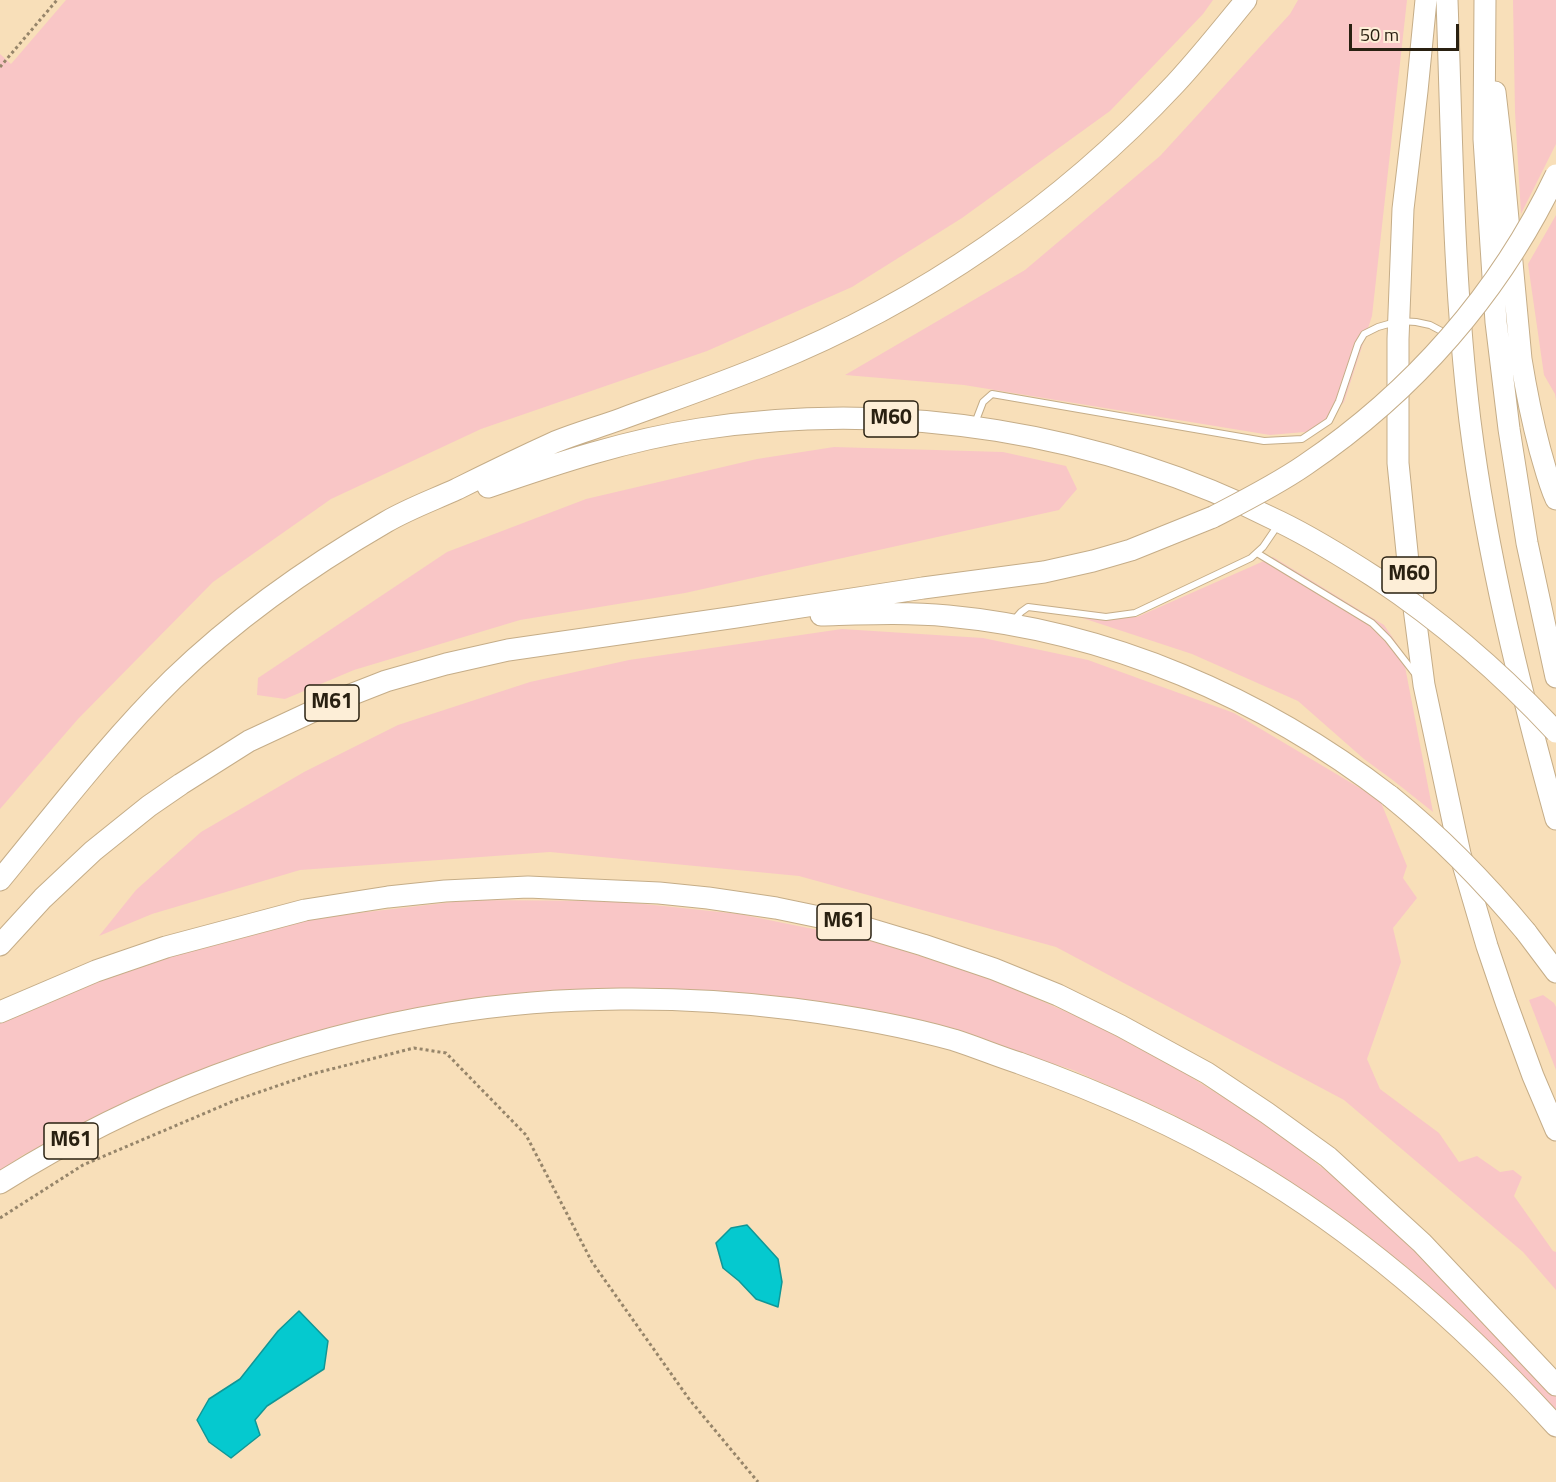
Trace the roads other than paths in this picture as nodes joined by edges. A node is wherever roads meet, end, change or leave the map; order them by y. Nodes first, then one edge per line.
1 (1246, 0) edge
2 (1426, 0) edge
3 (1447, 0) edge
4 (1485, 4) edge
5 (1556, 174) edge
6 (1399, 321) junction
7 (1462, 346) junction
8 (974, 426) junction
9 (1556, 499) edge
10 (388, 521) junction
11 (1281, 522) junction
12 (1257, 553) junction
13 (736, 617) junction
14 (1010, 625) junction
15 (1556, 677) edge
16 (1424, 685) junction
17 (1556, 732) edge
18 (1556, 819) edge
19 (0, 880) edge
20 (0, 945) edge
21 (1556, 972) edge
22 (0, 1012) edge
23 (1556, 1130) edge
24 (0, 1183) edge
25 (1556, 1385) edge
26 (1556, 1426) edge

1 - 10 highway
2 - 6 highway, M60
3 - 7 highway
4 - 9 highway
4 - 15 highway
5 - 13 highway, bridge
6 - 7 lane
6 - 8 lane
6 - 16 highway, M60
7 - 18 highway
8 - 10 highway, M60
8 - 11 highway, M60
10 - 19 highway
11 - 12 lane
11 - 17 highway, M60, bridge
12 - 14 lane
12 - 16 lane
13 - 14 highway
13 - 20 highway, M61
14 - 21 highway, bridge
16 - 23 highway, M60
22 - 25 highway, M61
24 - 26 highway, M61

